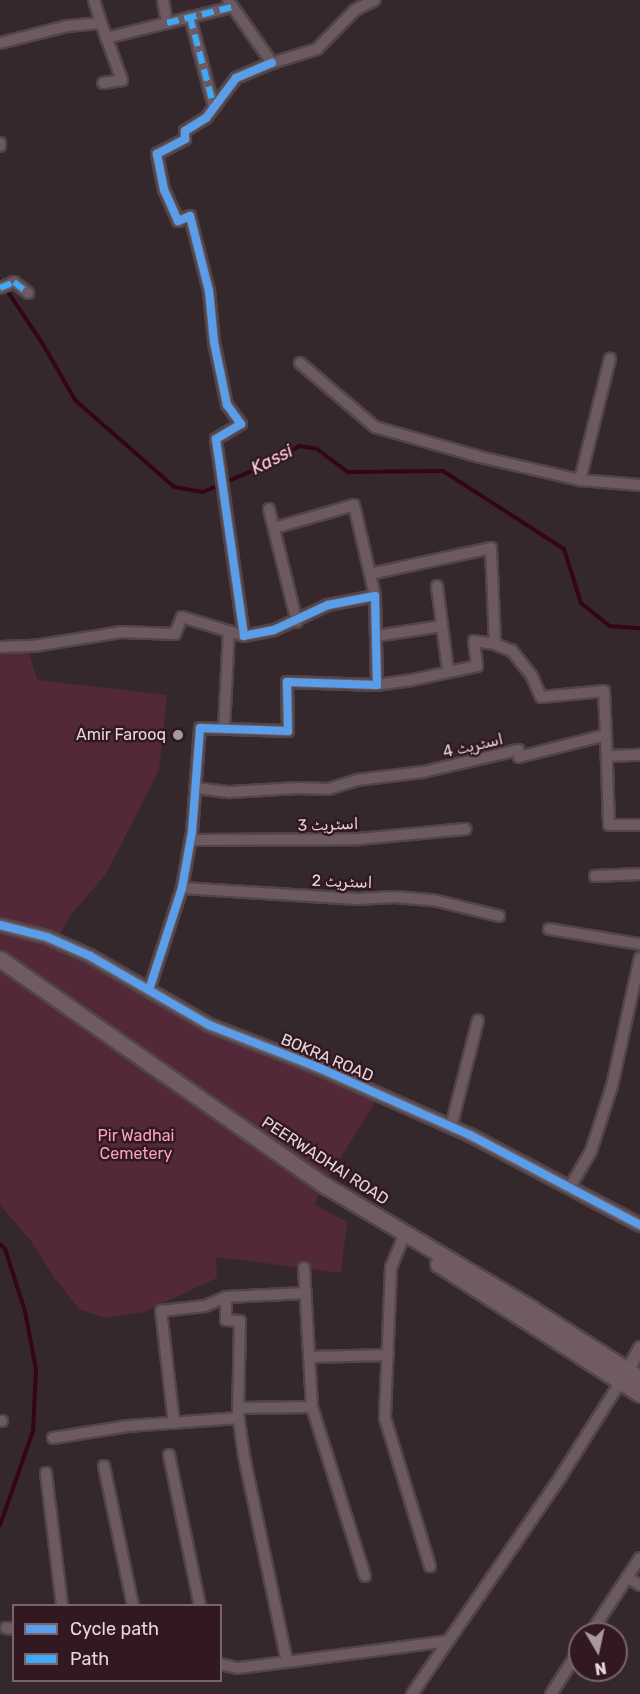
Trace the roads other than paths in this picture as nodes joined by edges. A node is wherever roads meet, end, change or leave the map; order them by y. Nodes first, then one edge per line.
1 (94, 0) edge
2 (163, 0) edge
3 (375, 0) edge
4 (230, 4) edge
5 (190, 17) junction
6 (101, 23) junction
7 (167, 23) junction
8 (106, 38) junction
9 (0, 43) edge
10 (272, 63) junction
11 (103, 83) dead end
12 (214, 107) junction
13 (0, 288) edge
14 (28, 292) dead end
15 (610, 359) dead end
16 (300, 363) dead end
17 (580, 480) junction
18 (640, 485) edge
19 (269, 508) dead end
20 (274, 528) junction
21 (370, 573) junction
22 (437, 586) dead end
23 (375, 596) junction
24 (297, 622) junction
25 (442, 626) junction
26 (228, 631) junction
27 (244, 636) junction
28 (376, 636) junction
29 (495, 644) junction
30 (0, 647) edge
31 (448, 671) junction
32 (377, 685) junction
33 (224, 729) junction
34 (606, 735) junction
35 (640, 755) edge
36 (607, 756) junction
37 (195, 788) junction
38 (640, 825) edge
39 (466, 829) dead end
40 (191, 840) junction
41 (640, 874) edge
42 (595, 876) dead end
43 (182, 888) junction
44 (499, 916) dead end
45 (0, 925) edge
46 (549, 929) dead end
47 (640, 944) edge
48 (640, 958) edge
49 (0, 959) edge
50 (149, 990) junction
51 (478, 1020) dead end
52 (451, 1127) junction
53 (570, 1187) junction
54 (640, 1225) edge
55 (408, 1234) junction
56 (304, 1268) dead end
57 (306, 1293) junction
58 (226, 1297) junction
59 (640, 1348) edge
60 (388, 1355) junction
61 (309, 1358) junction
62 (630, 1376) edge
63 (640, 1394) edge
64 (312, 1407) junction
65 (239, 1413) junction
66 (174, 1423) junction
67 (53, 1438) dead end
68 (169, 1455) dead end
69 (104, 1466) dead end
70 (46, 1473) dead end
71 (640, 1558) edge
72 (430, 1566) dead end
73 (365, 1576) dead end
74 (627, 1576) junction
75 (640, 1585) edge
76 (62, 1604) edge
77 (133, 1604) edge
78 (200, 1604) edge
79 (598, 1622) edge
80 (448, 1641) junction
81 (287, 1662) junction
82 (222, 1664) edge
83 (568, 1668) edge
84 (412, 1694) edge
85 (551, 1694) edge

1 - 6 street
2 - 7 street
3 - 10 street
4 - 5 street
4 - 10 street
5 - 7 street
5 - 12 street
6 - 8 street
6 - 9 street
7 - 8 street
8 - 11 street
10 - 12 street
12 - 27 street
13 - 14 street
15 - 17 street
16 - 17 street
17 - 18 street
19 - 20 street
20 - 21 street
20 - 24 street
21 - 23 street
21 - 29 street
22 - 25 street
23 - 24 street
23 - 28 street
24 - 27 street
25 - 28 street
25 - 31 street
26 - 27 street
26 - 30 street
26 - 33 street
28 - 32 street
29 - 31 street
29 - 34 street
31 - 32 street
32 - 33 street
33 - 37 street
34 - 36 street
34 - 37 street, اسٹریٹ 4
35 - 36 street
36 - 38 street
37 - 40 street
39 - 40 street, اسٹریٹ 3
40 - 43 street
41 - 42 street
43 - 44 street, اسٹریٹ 2
43 - 50 street
45 - 50 street, BOKRA ROAD
46 - 47 street
48 - 53 street
49 - 55 main road, PEERWADHAI ROAD
50 - 52 street, BOKRA ROAD
51 - 52 street
52 - 53 street, BOKRA ROAD
53 - 54 street, BOKRA ROAD
55 - 60 street
55 - 62 main road, PEERWADHAI ROAD
56 - 57 street
57 - 58 street
57 - 61 street
58 - 65 street
58 - 66 street
59 - 62 street
60 - 61 street
60 - 72 street
61 - 64 street
62 - 63 main road, PEERWADHAI ROAD
62 - 80 street
64 - 65 street
64 - 73 street
65 - 66 street
65 - 81 street
66 - 67 street
68 - 78 street
69 - 77 street
70 - 76 street
71 - 74 street
74 - 75 street
74 - 79 street
80 - 81 street
80 - 84 street
81 - 82 street
83 - 85 street

